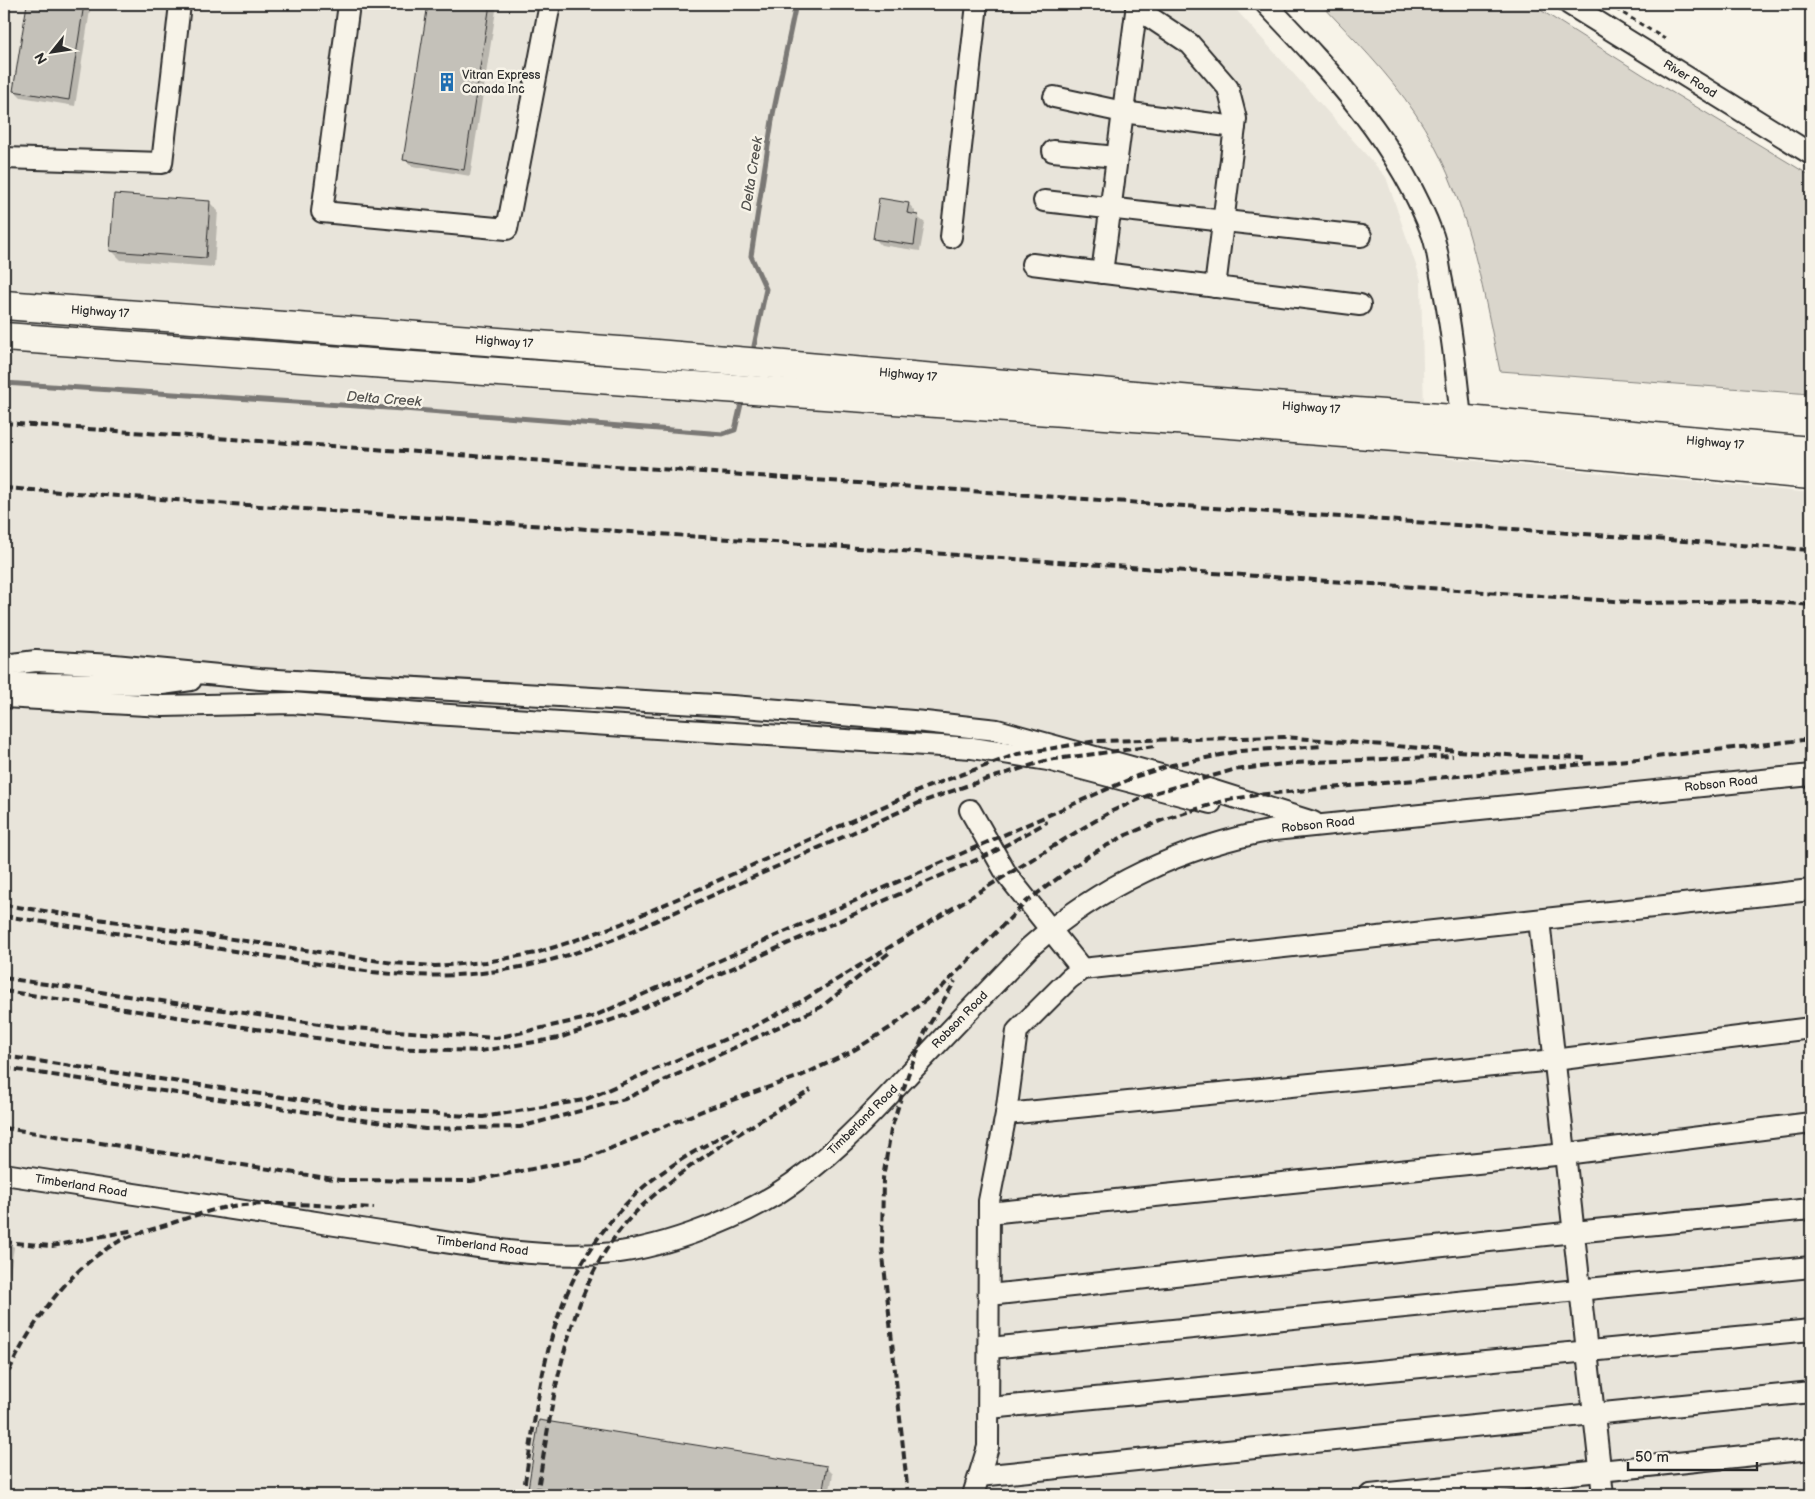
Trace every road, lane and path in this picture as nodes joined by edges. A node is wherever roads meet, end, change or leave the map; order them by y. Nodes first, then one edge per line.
1 (180, 4) edge
2 (349, 4) edge
3 (550, 4) edge
4 (977, 4) edge
5 (1266, 4) edge
6 (1569, 4) edge
7 (1136, 6) edge
8 (1054, 97) dead end
9 (1123, 112) junction
10 (1235, 127) junction
11 (1053, 151) dead end
12 (1811, 154) edge
13 (1117, 157) junction
14 (4, 158) edge
15 (1044, 201) dead end
16 (1111, 208) junction
17 (1223, 221) junction
18 (1361, 236) dead end
19 (951, 237) dead end
20 (1032, 264) dead end
21 (1102, 273) junction
22 (1215, 287) junction
23 (4, 305) edge
24 (1360, 305) dead end
25 (4, 337) edge
26 (1461, 419) junction
27 (1811, 452) edge
28 (1811, 475) edge
29 (4, 665) edge
30 (229, 676) junction
31 (4, 683) edge
32 (4, 698) edge
33 (1811, 775) edge
34 (970, 810) dead end
35 (1322, 825) junction
36 (1292, 828) junction
37 (1811, 890) edge
38 (1539, 920) junction
39 (1051, 928) junction
40 (1082, 969) junction
41 (1811, 1028) edge
42 (1554, 1060) junction
43 (908, 1075) joint
44 (1006, 1114) junction
45 (1811, 1123) edge
46 (1565, 1154) junction
47 (4, 1174) edge
48 (1811, 1209) edge
49 (989, 1212) junction
50 (1574, 1232) junction
51 (1811, 1266) edge
52 (1580, 1290) junction
53 (989, 1295) junction
54 (1811, 1330) edge
55 (990, 1348) junction
56 (1587, 1351) junction
57 (1811, 1392) edge
58 (989, 1408) junction
59 (1594, 1414) junction
60 (1811, 1449) edge
61 (1600, 1471) junction
62 (979, 1476) junction
63 (974, 1495) edge
64 (1370, 1495) edge
65 (1603, 1495) edge

1 - 14 street
2 - 3 street
4 - 19 street
5 - 26 street
6 - 12 street, River Road
7 - 9 street
7 - 10 street
8 - 9 street
9 - 10 street
9 - 13 street
10 - 17 street
11 - 13 street
13 - 16 street
15 - 16 street
16 - 17 street
16 - 21 street
17 - 18 street
17 - 22 street
20 - 21 street
21 - 22 street
22 - 24 street
23 - 26 highway, Highway 17
25 - 28 highway, Highway 17
26 - 27 highway, Highway 17
29 - 30 street
30 - 31 street
30 - 35 street
32 - 36 street
33 - 35 street, Robson Road
34 - 39 street
35 - 36 street, Robson Road
36 - 39 street, Robson Road
37 - 38 street
38 - 40 street
38 - 42 street
39 - 40 street
39 - 43 street, Robson Road
40 - 44 street
41 - 42 street
42 - 44 street
42 - 46 street
43 - 47 street, Timberland Road
44 - 49 street
45 - 46 street
46 - 49 street
46 - 50 street
48 - 50 street
49 - 53 street
50 - 52 street
50 - 53 street
51 - 52 street
52 - 55 street
52 - 56 street
53 - 55 street
54 - 56 street
55 - 58 street
56 - 58 street
56 - 59 street
57 - 59 street
58 - 62 street
59 - 61 street
59 - 62 street
60 - 61 street
61 - 64 street
61 - 65 street
62 - 63 street

